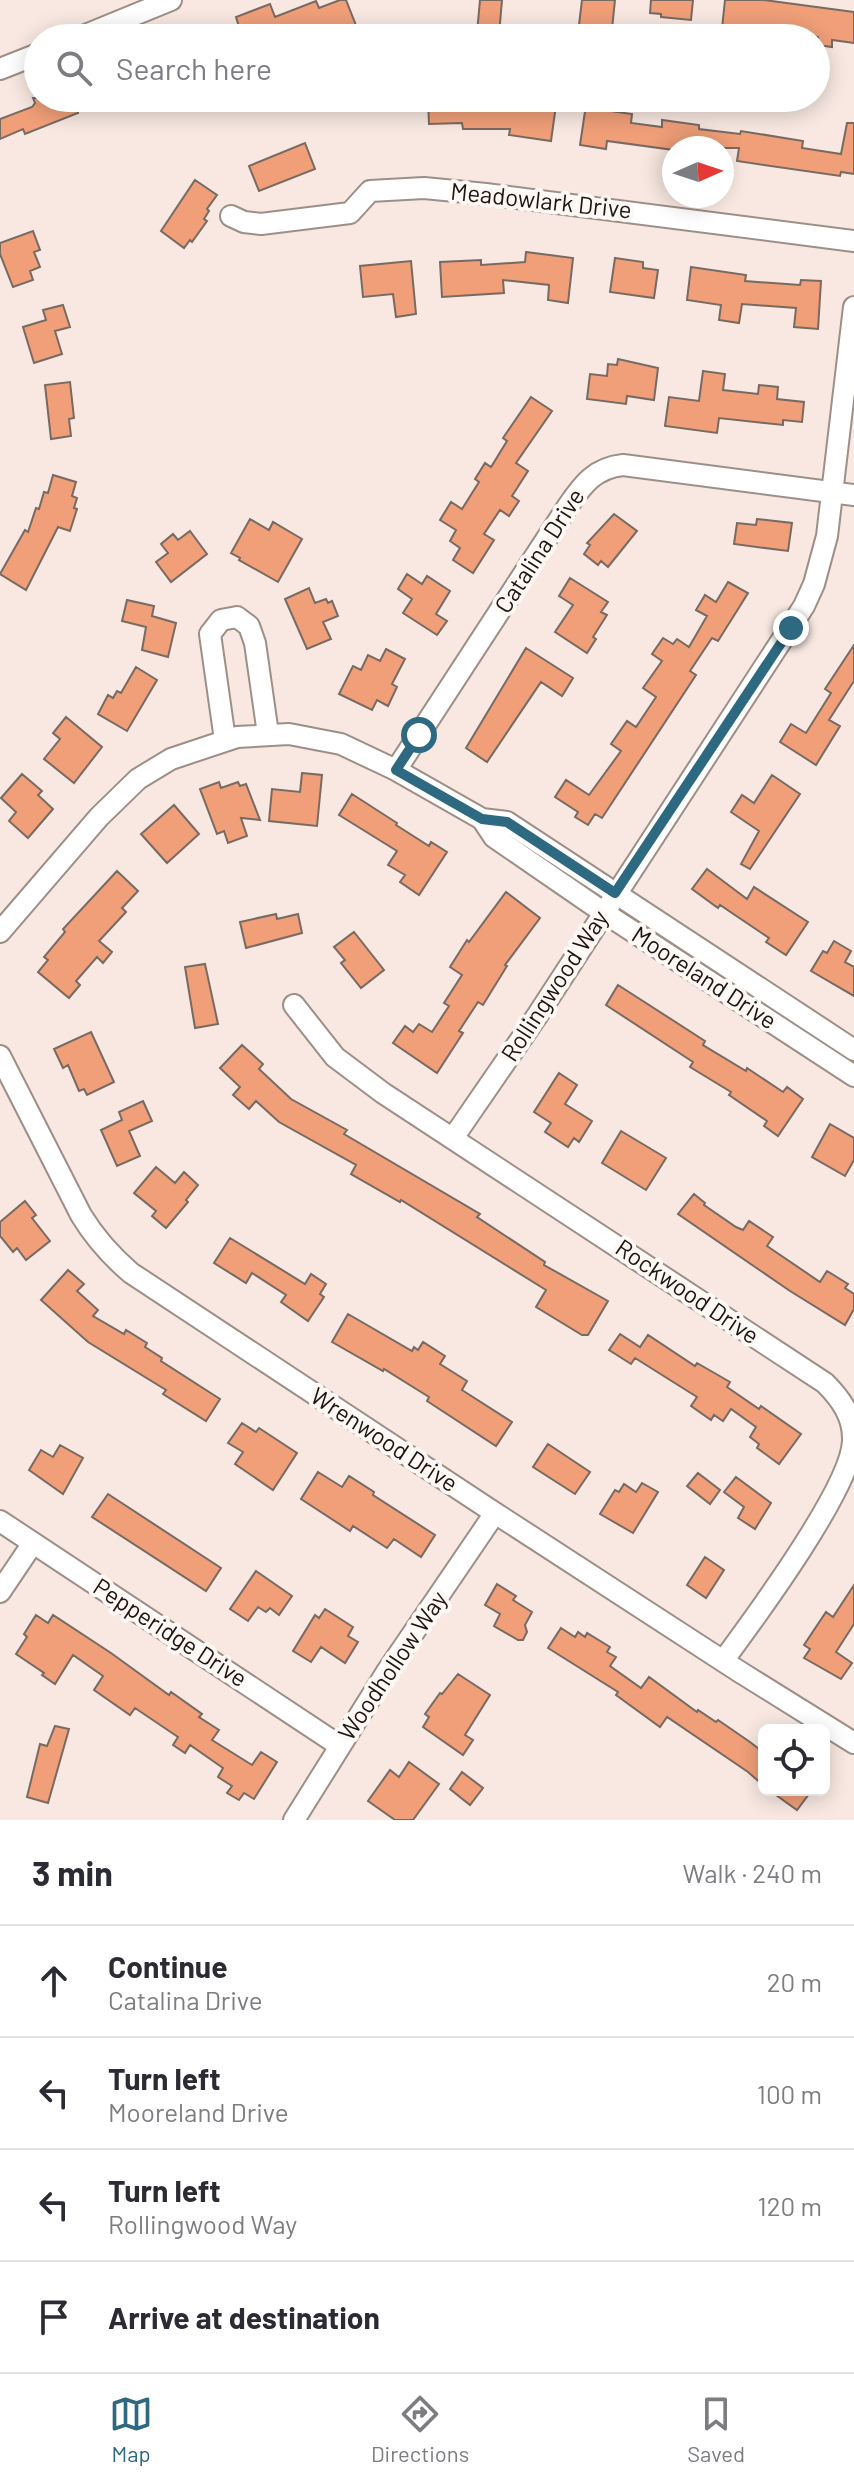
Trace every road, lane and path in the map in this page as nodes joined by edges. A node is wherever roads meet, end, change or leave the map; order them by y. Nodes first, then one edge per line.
1 (171, 0) edge
2 (112, 24) edge
3 (24, 60) edge
4 (0, 69) edge
5 (231, 216) dead end
6 (854, 241) edge
7 (854, 307) edge
8 (833, 492) junction
9 (854, 495) edge
10 (268, 734) junction
11 (225, 740) junction
12 (396, 770) junction
13 (482, 819) junction
14 (615, 893) junction
15 (603, 912) junction
16 (0, 932) edge
17 (294, 1005) dead end
18 (854, 1050) edge
19 (0, 1056) edge
20 (854, 1076) edge
21 (453, 1138) junction
22 (495, 1513) junction
23 (0, 1521) edge
24 (33, 1543) junction
25 (0, 1592) edge
26 (723, 1661) junction
27 (854, 1743) edge
28 (340, 1746) junction
29 (294, 1820) edge

1 - 2 street
3 - 4 street
5 - 6 street, Meadowlark Drive
7 - 8 street, Rollingwood Way
8 - 9 street, Catalina Drive
8 - 12 street, Catalina Drive
8 - 14 street, Rollingwood Way
10 - 11 street, Mooreland Drive
10 - 11 street
10 - 12 street, Mooreland Drive
11 - 16 street, Mooreland Drive
12 - 13 street, Mooreland Drive
13 - 14 street, Mooreland Drive
13 - 15 street, Mooreland Drive
14 - 15 street, Rollingwood Way
14 - 18 street, Mooreland Drive
15 - 20 street, Mooreland Drive
15 - 21 street, Rollingwood Way
17 - 21 street, Rockwood Drive
19 - 22 street, Wrenwood Drive
21 - 26 street, Rockwood Drive
22 - 26 street, Wrenwood Drive
22 - 28 street, Woodhollow Way
23 - 24 street, Pepperidge Drive
24 - 25 street
24 - 28 street, Pepperidge Drive
26 - 27 street, Wrenwood Drive
28 - 29 street, Woodhollow Way

